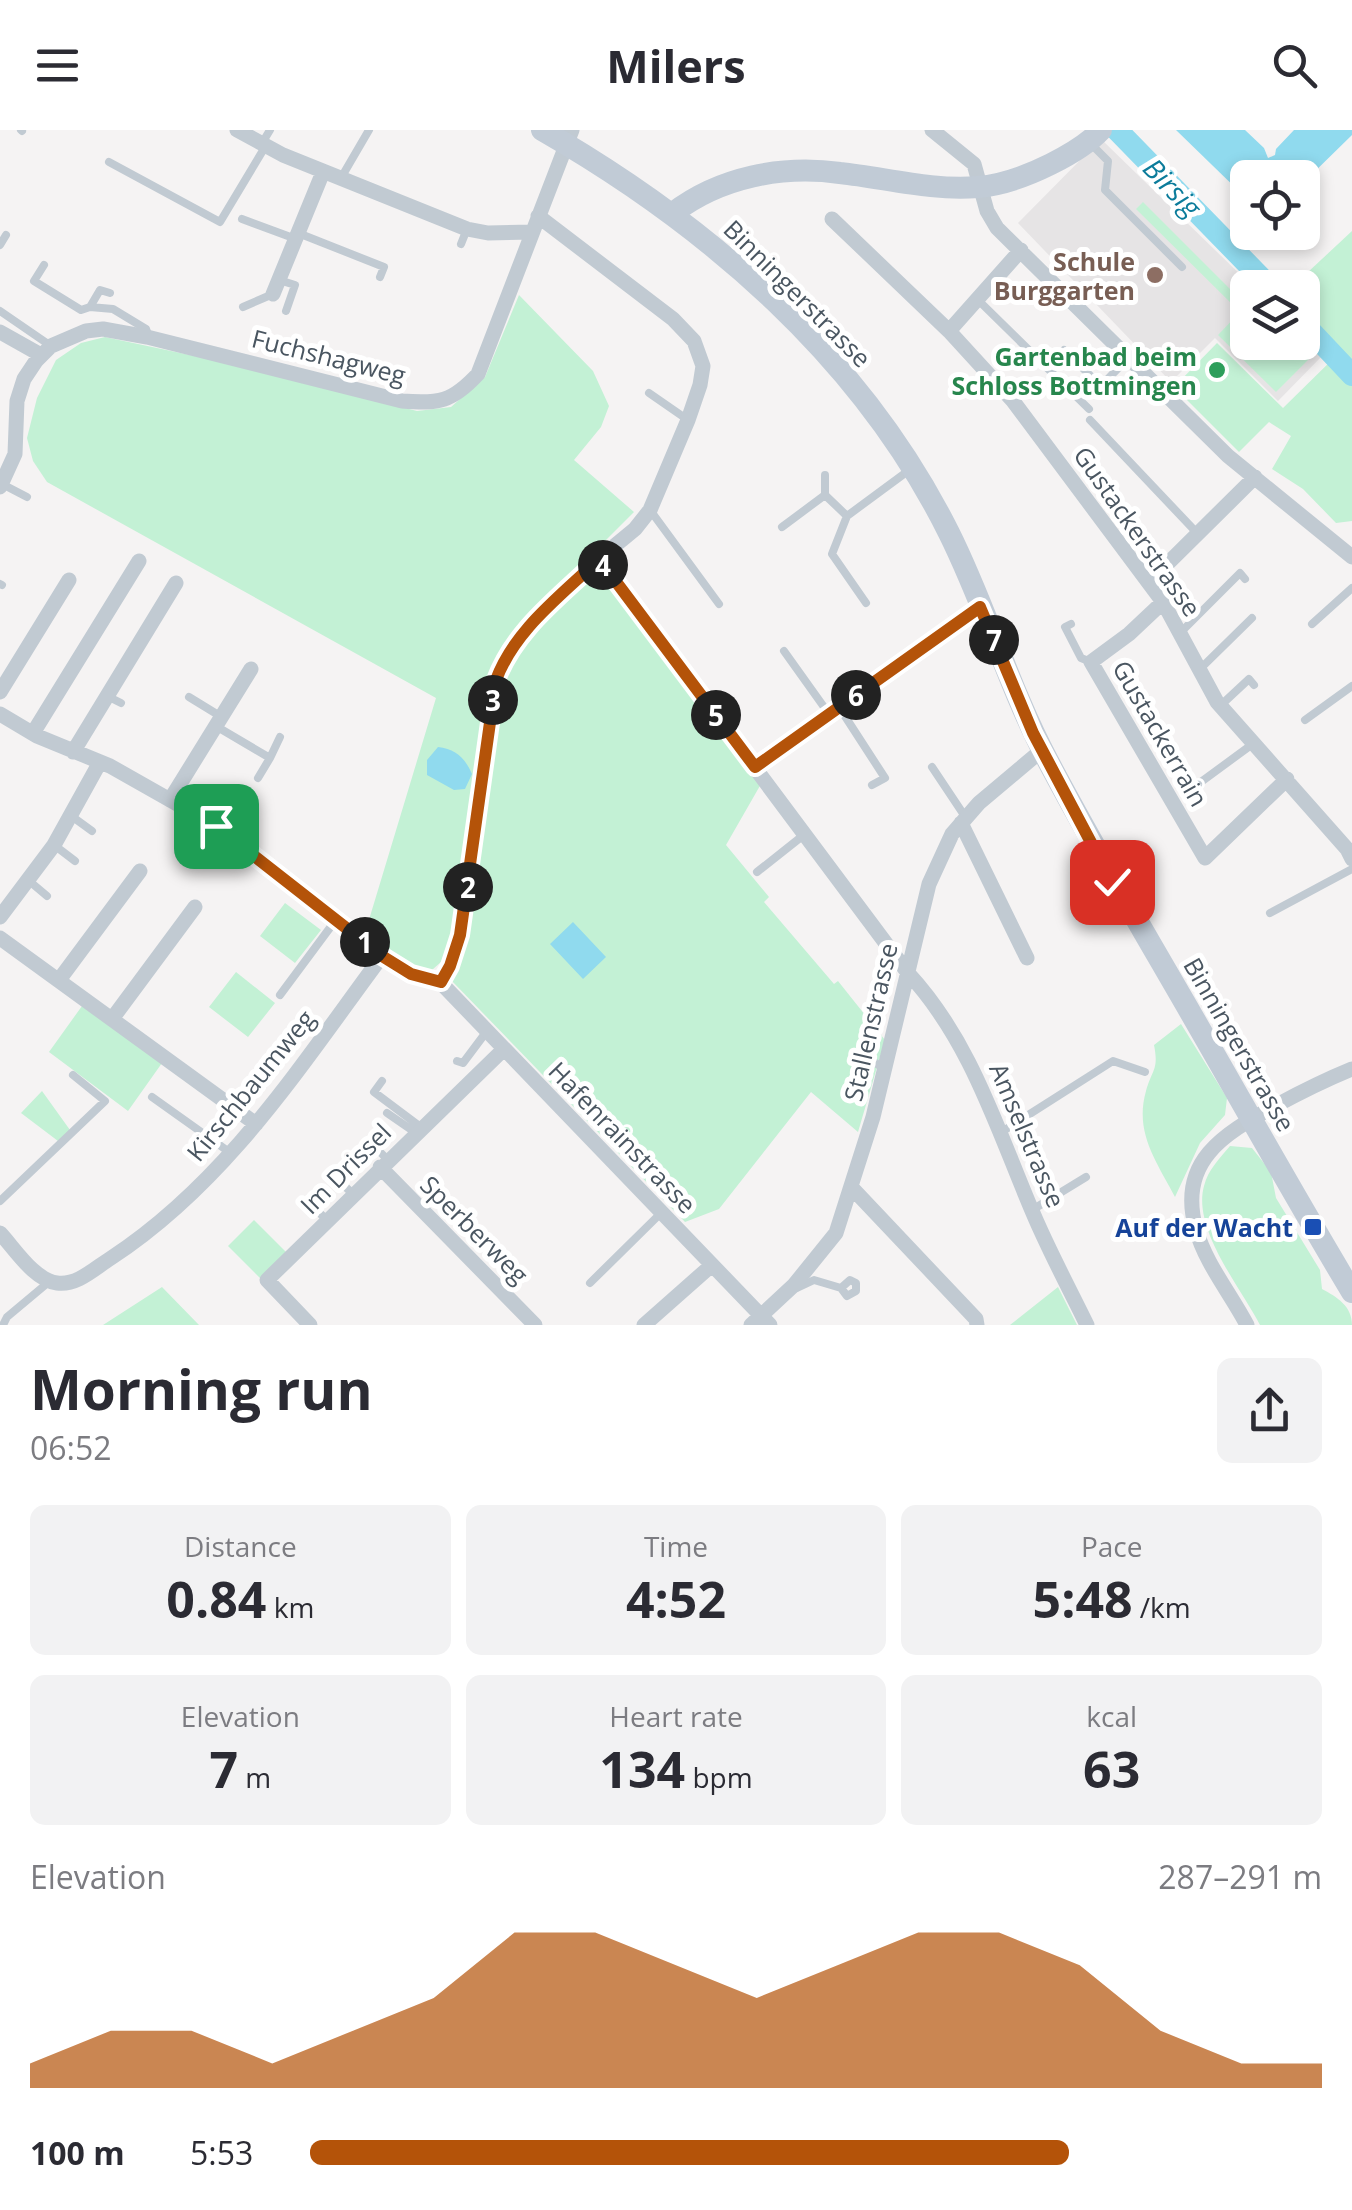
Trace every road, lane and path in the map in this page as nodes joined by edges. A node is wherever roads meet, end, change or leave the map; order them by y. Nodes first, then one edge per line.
1 (236, 130) edge
2 (369, 130) edge
3 (542, 130) edge
4 (932, 130) edge
5 (1094, 133) edge
6 (569, 136) edge
7 (265, 140) edge
8 (109, 162) dead end
9 (324, 172) junction
10 (341, 178) junction
11 (979, 187) junction
12 (673, 213) junction
13 (538, 216) junction
14 (242, 218) dead end
15 (832, 218) dead end
16 (532, 232) junction
17 (6, 235) dead end
18 (297, 236) junction
19 (0, 245) edge
20 (1020, 250) junction
21 (44, 265) dead end
22 (1182, 267) dead end
23 (380, 277) dead end
24 (276, 287) junction
25 (110, 293) dead end
26 (977, 299) junction
27 (243, 307) dead end
28 (86, 308) junction
29 (0, 311) edge
30 (286, 311) dead end
31 (103, 329) junction
32 (949, 331) junction
33 (0, 332) edge
34 (148, 338) junction
35 (1064, 350) dead end
36 (46, 351) junction
37 (1128, 358) junction
38 (649, 393) dead end
39 (1088, 409) dead end
40 (688, 420) junction
41 (1090, 420) dead end
42 (8, 451) edge
43 (913, 467) junction
44 (825, 476) dead end
45 (1255, 477) junction
46 (1, 485) edge
47 (825, 495) junction
48 (27, 498) dead end
49 (650, 510) junction
50 (847, 516) junction
51 (782, 527) dead end
52 (1198, 534) junction
53 (1352, 557) edge
54 (599, 559) junction
55 (139, 562) dead end
56 (1246, 578) dead end
57 (69, 580) dead end
58 (1149, 582) junction
59 (176, 583) dead end
60 (1352, 588) edge
61 (1163, 602) junction
62 (866, 603) dead end
63 (719, 604) dead end
64 (980, 607) junction
65 (1252, 618) dead end
66 (1071, 624) dead end
67 (1312, 624) dead end
68 (1180, 633) junction
69 (784, 651) dead end
70 (1091, 662) junction
71 (1200, 670) junction
72 (250, 677) dead end
73 (1254, 685) dead end
74 (1352, 686) edge
75 (0, 692) edge
76 (189, 697) dead end
77 (1220, 706) junction
78 (834, 711) junction
79 (0, 714) edge
80 (1305, 720) dead end
81 (217, 721) junction
82 (32, 734) junction
83 (280, 737) dead end
84 (1254, 742) junction
85 (1042, 750) junction
86 (73, 752) junction
87 (270, 758) junction
88 (100, 762) junction
89 (755, 767) junction
90 (932, 768) dead end
91 (258, 778) dead end
92 (1287, 779) junction
93 (872, 785) dead end
94 (1190, 790) dead end
95 (170, 800) junction
96 (233, 812) dead end
97 (70, 815) junction
98 (964, 821) junction
99 (92, 831) dead end
100 (223, 832) junction
101 (806, 834) junction
102 (54, 845) junction
103 (1350, 852) edge
104 (76, 861) dead end
105 (1352, 869) edge
106 (140, 871) dead end
107 (757, 872) dead end
108 (28, 880) junction
109 (47, 896) dead end
110 (196, 907) dead end
111 (1270, 913) dead end
112 (0, 918) edge
113 (335, 921) junction
114 (0, 938) edge
115 (382, 956) junction
116 (1027, 958) dead end
117 (908, 972) junction
118 (58, 980) junction
119 (441, 982) junction
120 (280, 995) dead end
121 (112, 1019) junction
122 (487, 1031) junction
123 (504, 1049) junction
124 (860, 1054) dead end
125 (457, 1061) dead end
126 (884, 1069) junction
127 (1352, 1069) edge
128 (1145, 1072) dead end
129 (73, 1075) dead end
130 (382, 1082) dead end
131 (152, 1097) dead end
132 (387, 1114) dead end
133 (1251, 1118) junction
134 (256, 1124) junction
135 (419, 1130) junction
136 (1000, 1133) junction
137 (371, 1143) dead end
138 (232, 1154) junction
139 (384, 1164) junction
140 (1086, 1176) dead end
141 (335, 1178) dead end
142 (853, 1189) junction
143 (353, 1194) junction
144 (0, 1201) edge
145 (310, 1204) dead end
146 (1032, 1210) junction
147 (662, 1212) junction
148 (327, 1220) junction
149 (0, 1233) edge
150 (712, 1265) junction
151 (804, 1279) junction
152 (50, 1282) junction
153 (590, 1283) dead end
154 (841, 1288) dead end
155 (1352, 1292) edge
156 (761, 1322) edge
157 (304, 1323) edge
158 (4, 1325) edge
159 (535, 1325) edge
160 (644, 1325) edge
161 (976, 1325) edge
162 (1087, 1325) edge
163 (1247, 1325) edge

1 - 7 street
2 - 10 lane
3 - 6 main road, Binningerstrasse
4 - 11 street
5 - 11 main road
5 - 22 lane
6 - 12 main road, Binningerstrasse
6 - 13 street, Fuchshagweg
7 - 8 lane
7 - 9 street
9 - 10 street
9 - 18 street
10 - 16 street
11 - 12 main road
11 - 20 street
12 - 43 main road, Binningerstrasse
13 - 16 street, Fuchshagweg
13 - 40 street
14 - 18 lane
15 - 32 street, Gustackerstrasse
16 - 34 street, Fuchshagweg
17 - 19 lane
18 - 23 lane
18 - 24 street
20 - 26 street
20 - 37 street
21 - 28 lane
24 - 27 lane
24 - 30 lane
25 - 28 lane
26 - 32 street
26 - 39 lane
28 - 31 lane
28 - 34 lane
29 - 36 lane
31 - 34 street, Fuchshagweg
31 - 36 street, Fuchshagweg
32 - 58 street, Gustackerstrasse
33 - 36 street
35 - 37 lane
36 - 42 street
37 - 45 street
38 - 40 lane
40 - 49 street
41 - 52 lane
42 - 46 street
43 - 50 lane
43 - 64 main road, Binningerstrasse
44 - 47 lane
45 - 52 street
45 - 53 street
46 - 48 lane
47 - 50 lane
47 - 51 lane
49 - 54 street
49 - 63 lane
50 - 62 lane
52 - 58 street
54 - 89 street, Amselstrasse
54 - 119 street
55 - 82 street
56 - 68 lane
57 - 75 street
58 - 61 street, Gustackerstrasse
59 - 86 street
60 - 67 lane
61 - 68 street, Gustackerstrasse
61 - 70 street, Gustackerrain
64 - 78 street
64 - 85 main road, Binningerstrasse
65 - 71 lane
66 - 70 lane
68 - 71 street, Gustackerstrasse
69 - 78 lane
70 - 92 street, Gustackerrain
71 - 77 street, Gustackerstrasse
72 - 81 street
73 - 77 lane
74 - 80 lane
76 - 81 lane
77 - 84 street, Gustackerstrasse
78 - 89 street
78 - 93 lane
79 - 82 street
81 - 87 lane
81 - 95 street
82 - 86 street
83 - 87 lane
84 - 92 street, Gustackerstrasse
84 - 94 lane
85 - 98 street, Stallenstrasse
85 - 133 main road, Binningerstrasse
86 - 88 street
87 - 91 lane
88 - 95 street
88 - 97 street
89 - 101 street, Amselstrasse
90 - 98 lane
92 - 103 street, Gustackerstrasse
95 - 100 street
96 - 100 lane
97 - 99 lane
97 - 102 street
98 - 116 street
98 - 117 street, Stallenstrasse
100 - 113 street
101 - 107 lane
101 - 117 street, Amselstrasse
102 - 104 lane
102 - 108 street
105 - 111 lane
106 - 118 street
108 - 109 lane
108 - 112 street
110 - 121 street
113 - 115 street
113 - 120 lane
114 - 118 street
115 - 119 street
115 - 134 street, Kirschbaumweg
117 - 126 street, Stallenstrasse
117 - 136 street, Amselstrasse
118 - 121 street
119 - 122 street, Hafenrainstrasse
121 - 134 street
122 - 123 street, Hafenrainstrasse
122 - 125 lane
123 - 135 street, Im Drissel
123 - 147 street, Hafenrainstrasse
124 - 126 lane
126 - 142 street, Stallenstrasse
127 - 133 street
128 - 136 lane
129 - 144 lane
130 - 135 lane
131 - 138 lane
132 - 135 lane
133 - 155 main road, Binningerstrasse
133 - 163 street
134 - 138 street, Kirschbaumweg
135 - 139 street, Im Drissel
136 - 146 street, Amselstrasse
137 - 139 lane
138 - 152 street, Kirschbaumweg
139 - 143 street, Im Drissel
139 - 159 street, Sperberweg
140 - 146 lane
141 - 143 lane
142 - 151 street, Stallenstrasse
142 - 161 street
143 - 148 street, Im Drissel
145 - 148 lane
146 - 162 street, Amselstrasse
147 - 150 street, Hafenrainstrasse
147 - 153 lane
148 - 157 street, Im Drissel
149 - 152 street
150 - 156 street, Hafenrainstrasse
150 - 160 street
151 - 154 lane
151 - 156 street, Stallenstrasse
152 - 158 lane

